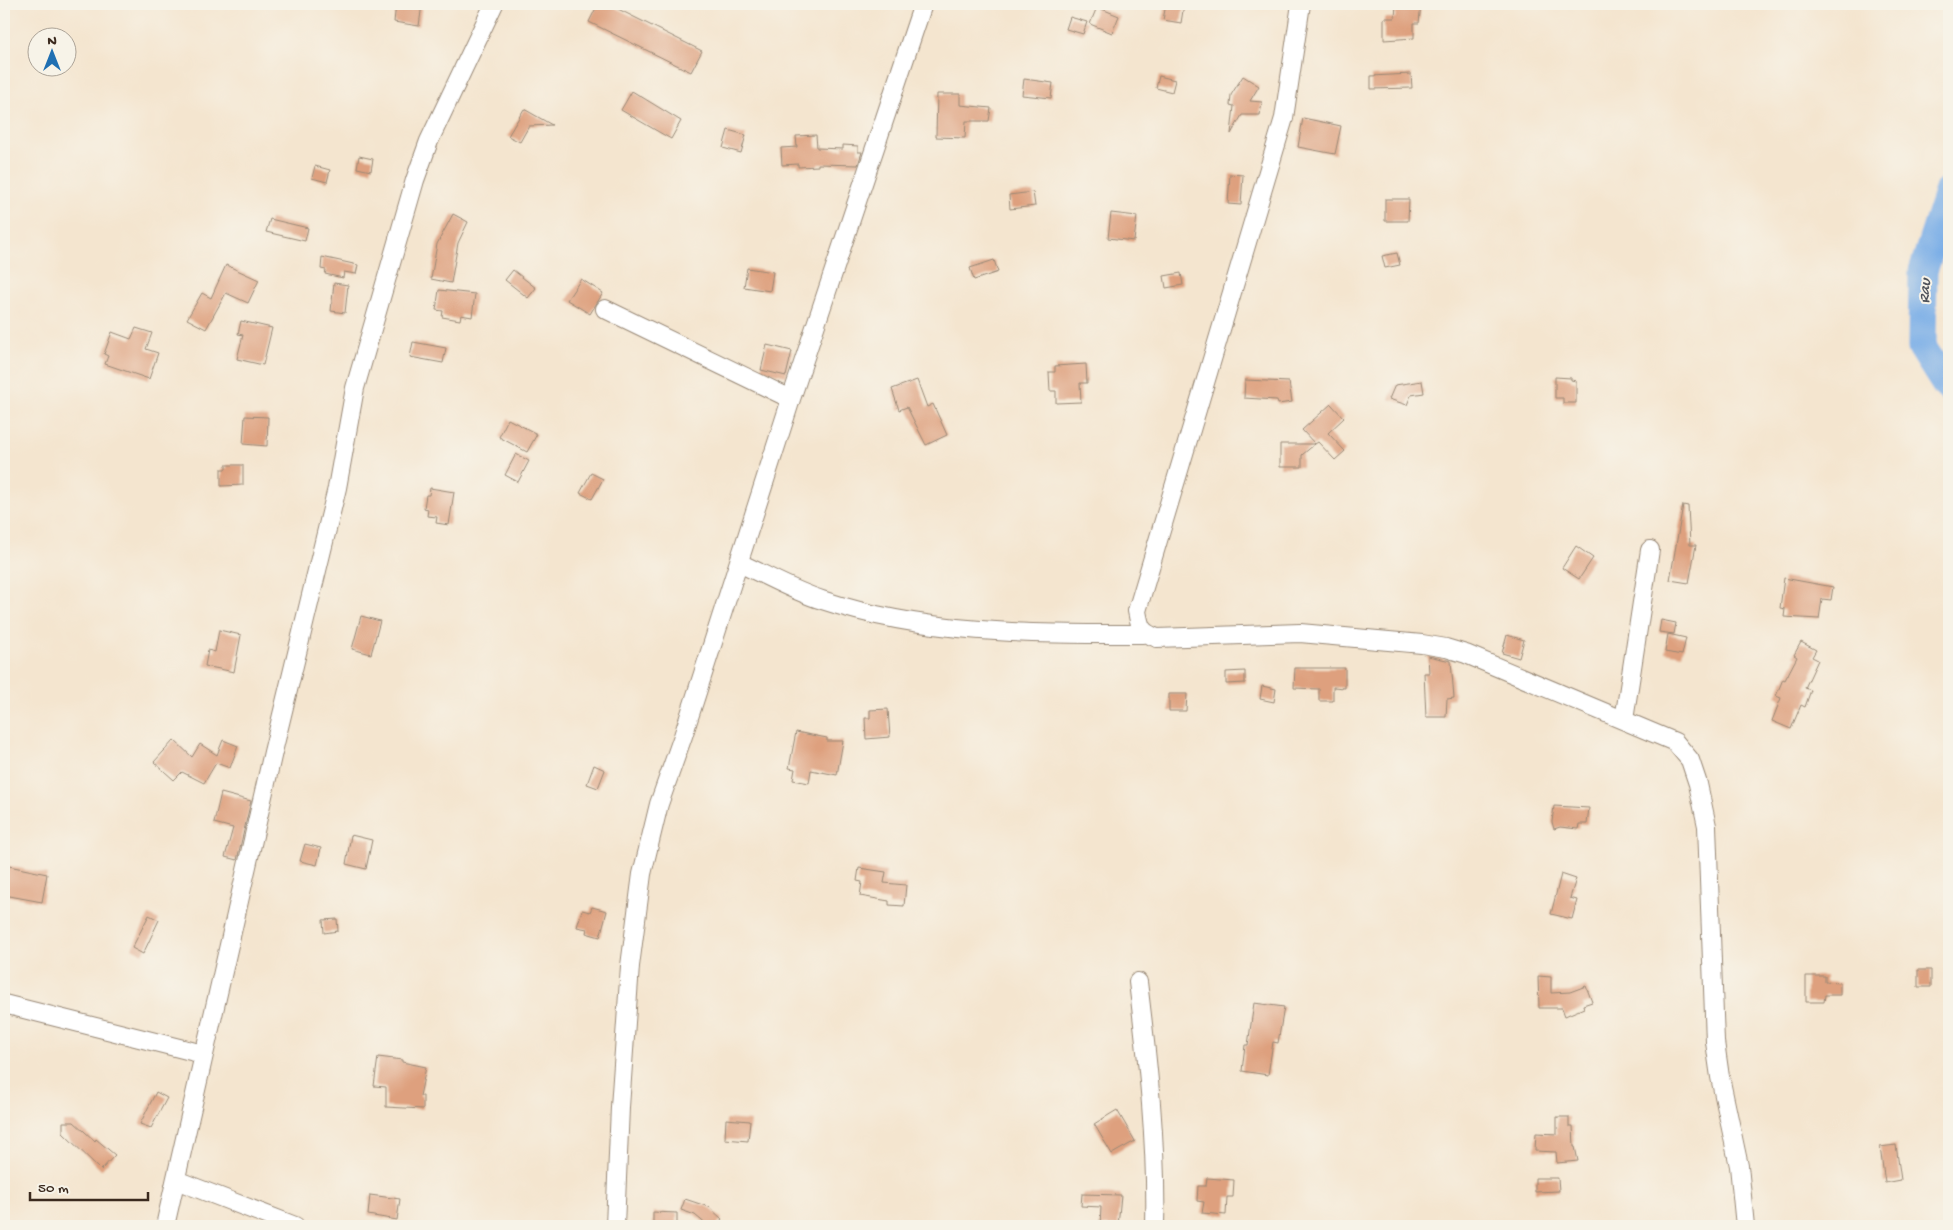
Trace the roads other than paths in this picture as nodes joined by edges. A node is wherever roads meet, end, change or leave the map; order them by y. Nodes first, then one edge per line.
1 (494, 4) edge
2 (923, 4) edge
3 (1301, 4) edge
4 (605, 309) dead end
5 (791, 400) junction
6 (1650, 550) dead end
7 (739, 562) junction
8 (1144, 634) junction
9 (1624, 720) junction
10 (1138, 982) dead end
11 (4, 1004) edge
12 (203, 1054) junction
13 (176, 1180) junction
14 (165, 1226) edge
15 (295, 1226) edge
16 (615, 1226) edge
17 (1155, 1226) edge
18 (1745, 1226) edge

1 - 12 street
2 - 5 street
3 - 8 street
4 - 5 street
5 - 7 street
6 - 9 street
7 - 8 street
7 - 16 street
8 - 9 street
9 - 18 street
10 - 17 street
11 - 12 street
12 - 13 street
13 - 14 street
13 - 15 street

